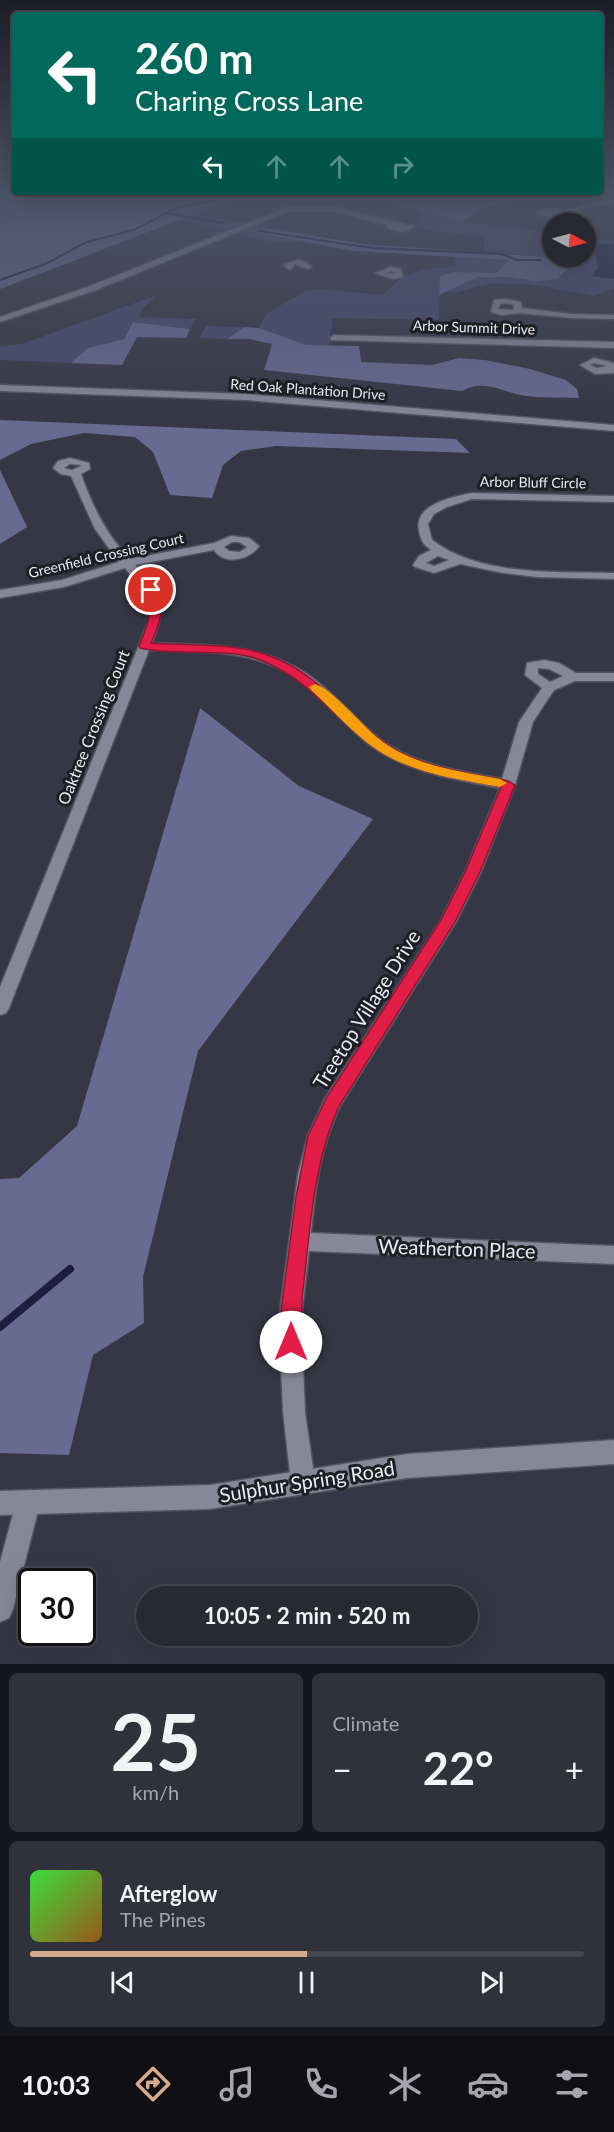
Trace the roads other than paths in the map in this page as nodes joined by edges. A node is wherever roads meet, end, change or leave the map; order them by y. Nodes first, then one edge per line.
1 (135, 271) edge
2 (519, 310) dead end
3 (614, 317) edge
4 (0, 320) edge
5 (334, 338) dead end
6 (614, 345) edge
7 (0, 388) edge
8 (614, 428) edge
9 (75, 473) dead end
10 (614, 499) edge
11 (218, 546) dead end
12 (439, 551) junction
13 (457, 561) junction
14 (128, 563) junction
15 (614, 576) edge
16 (0, 594) edge
17 (144, 646) junction
18 (614, 677) edge
19 (573, 678) junction
20 (549, 687) junction
21 (508, 785) junction
22 (0, 1008) edge
23 (300, 1242) junction
24 (614, 1255) edge
25 (614, 1452) edge
26 (303, 1482) junction
27 (0, 1503) edge
28 (28, 1503) junction
29 (0, 1609) edge

1 - 4 street
2 - 3 street
5 - 6 street, Arbor Summit Drive
7 - 8 street, Red Oak Plantation Drive
9 - 14 street, Oaktree Crossing Court
10 - 12 street, Arbor Bluff Circle
11 - 14 street, Greenfield Crossing Court
12 - 13 street, Arbor Bluff Circle
12 - 13 street, Arbor Bluff Circle
13 - 15 street, Arbor Bluff Circle
14 - 16 street, Greenfield Crossing Court
14 - 17 street, Oaktree Crossing Court
17 - 21 street
17 - 22 street, Oaktree Crossing Court
18 - 19 street
19 - 20 street
19 - 20 street
20 - 21 street, Treetop Village Drive
21 - 23 street, Treetop Village Drive
23 - 24 street, Weatherton Place
23 - 26 street, Treetop Village Drive
25 - 26 street, Sulphur Spring Road
26 - 28 street, Sulphur Spring Road
27 - 28 street, Sulphur Spring Road
28 - 29 street

